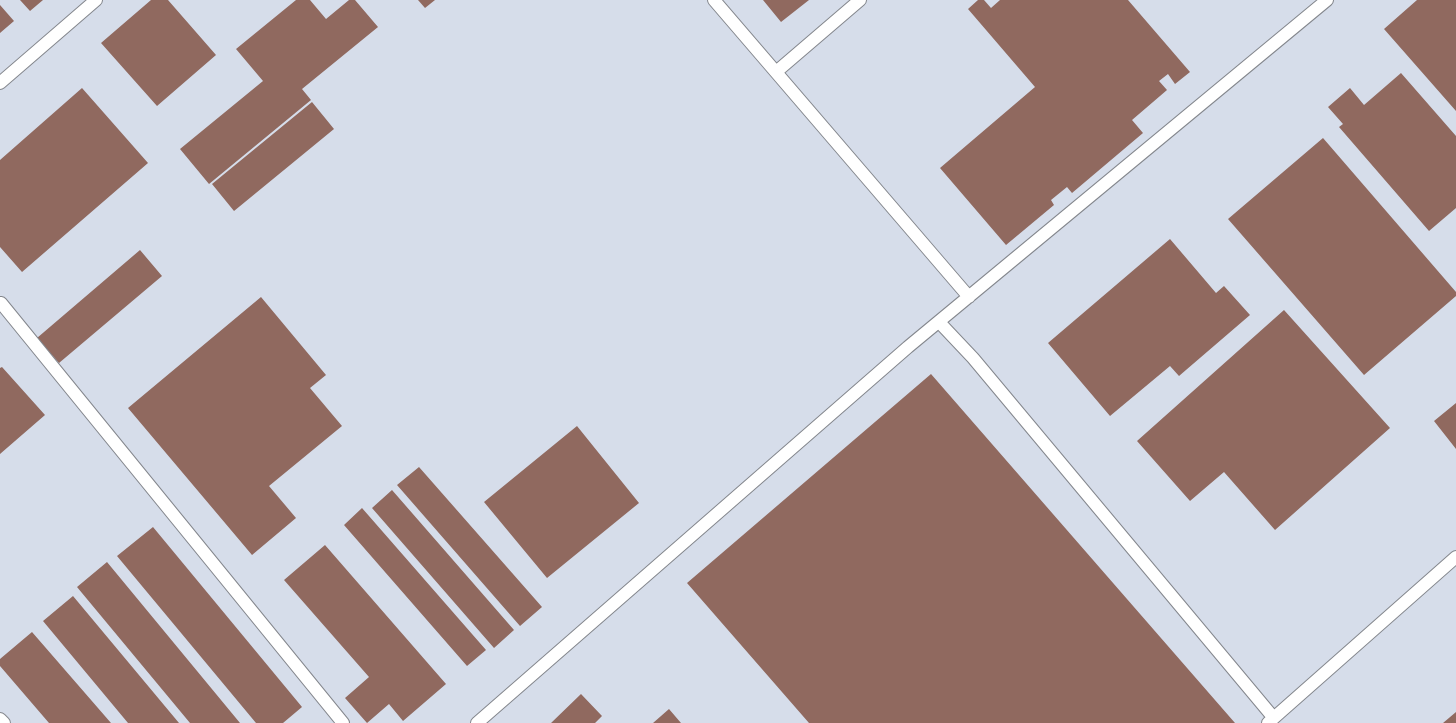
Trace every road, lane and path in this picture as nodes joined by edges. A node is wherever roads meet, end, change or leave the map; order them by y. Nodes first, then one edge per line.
1 (96, 0) edge
2 (714, 0) edge
3 (860, 0) edge
4 (1327, 0) edge
5 (776, 72) junction
6 (0, 83) edge
7 (969, 298) junction
8 (0, 303) edge
9 (939, 322) junction
10 (1456, 557) edge
11 (0, 719) edge
12 (1271, 720) edge
13 (4, 723) edge
14 (343, 723) edge
15 (476, 723) edge

1 - 6 lane
2 - 5 lane
3 - 5 lane
4 - 7 lane
5 - 7 lane
7 - 9 lane
8 - 14 lane
9 - 12 lane
9 - 15 lane
10 - 12 lane
11 - 13 lane

